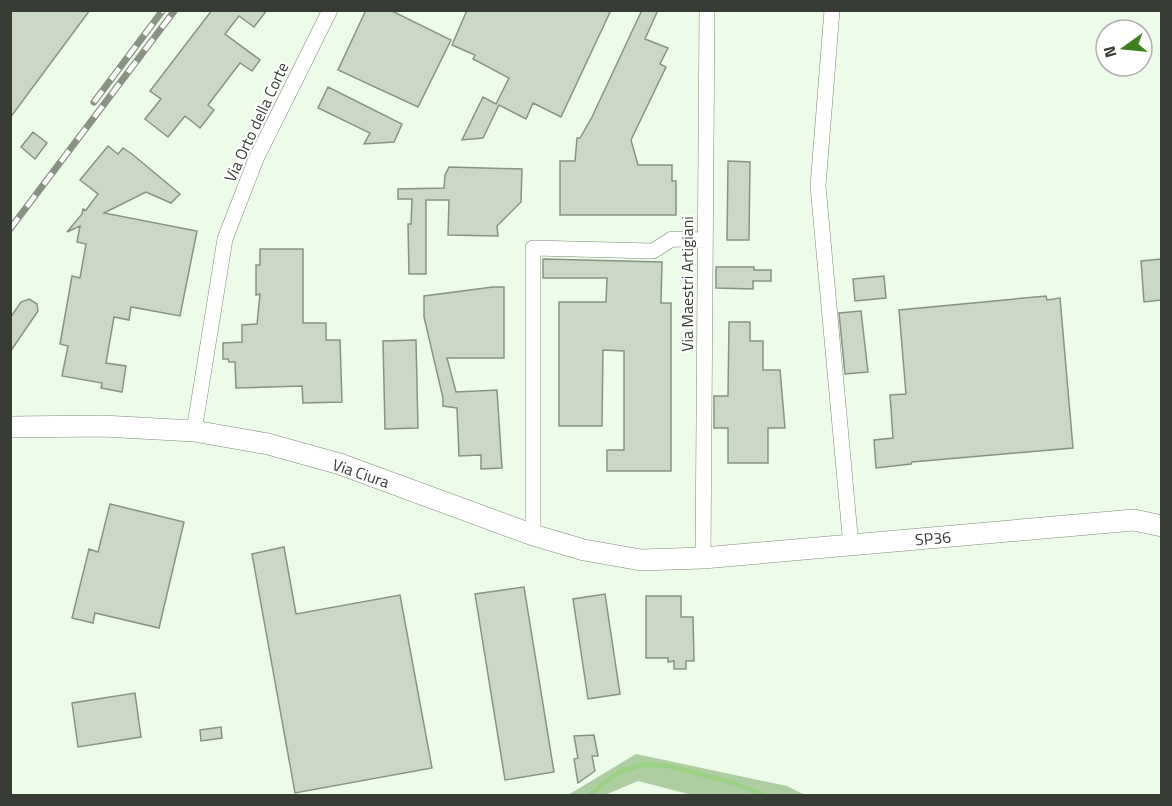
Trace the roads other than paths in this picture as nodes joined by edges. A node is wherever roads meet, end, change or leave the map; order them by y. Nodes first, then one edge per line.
1 (330, 10) edge
2 (707, 10) edge
3 (832, 10) edge
4 (705, 240) junction
5 (10, 427) edge
6 (194, 430) junction
7 (1161, 526) edge
8 (532, 535) junction
9 (851, 546) junction
10 (703, 558) junction

1 - 6 street, Via Orto della Corte
2 - 4 street, Via Maestri Artigiani
3 - 9 street
4 - 8 street
4 - 10 street, Via Maestri Artigiani
5 - 6 main road, Via Ciura
6 - 8 main road, Via Ciura
7 - 9 main road, SP36 / SP36
8 - 10 main road, Via Ciura
9 - 10 main road, SP36 / SP36

